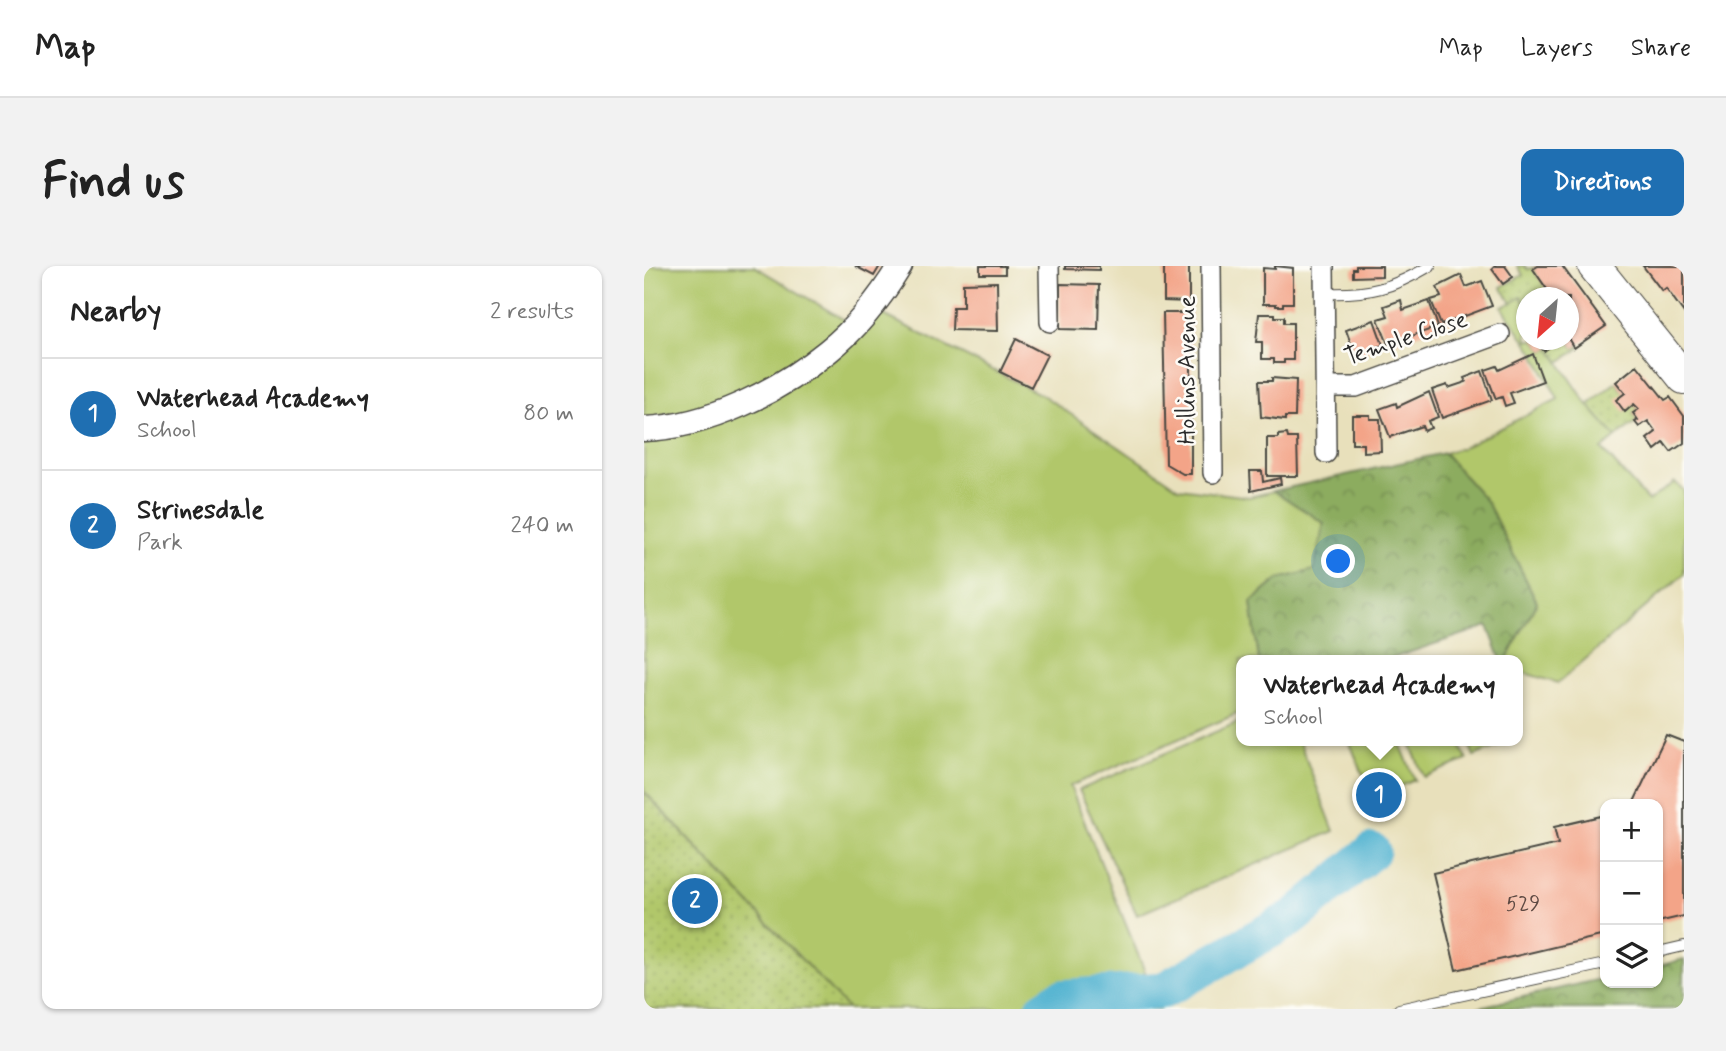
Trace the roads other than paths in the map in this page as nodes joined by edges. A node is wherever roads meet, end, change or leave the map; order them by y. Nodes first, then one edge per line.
1 (900, 266) edge
2 (1049, 266) edge
3 (1211, 266) edge
4 (1324, 266) edge
5 (1430, 266) edge
6 (1594, 266) edge
7 (1324, 293) junction
8 (1050, 322) dead end
9 (1500, 334) dead end
10 (1684, 378) edge
11 (1327, 387) junction
12 (644, 429) edge
13 (1326, 453) dead end
14 (1213, 473) dead end
15 (1684, 946) edge
16 (1663, 951) edge
17 (1600, 965) edge
18 (1399, 1009) edge

1 - 12 street
2 - 8 street
3 - 14 street, Hollins Avenue
4 - 7 street
5 - 7 lane
6 - 10 main road
7 - 11 street
9 - 11 street, Temple Close
11 - 13 street
15 - 16 lane
17 - 18 lane

